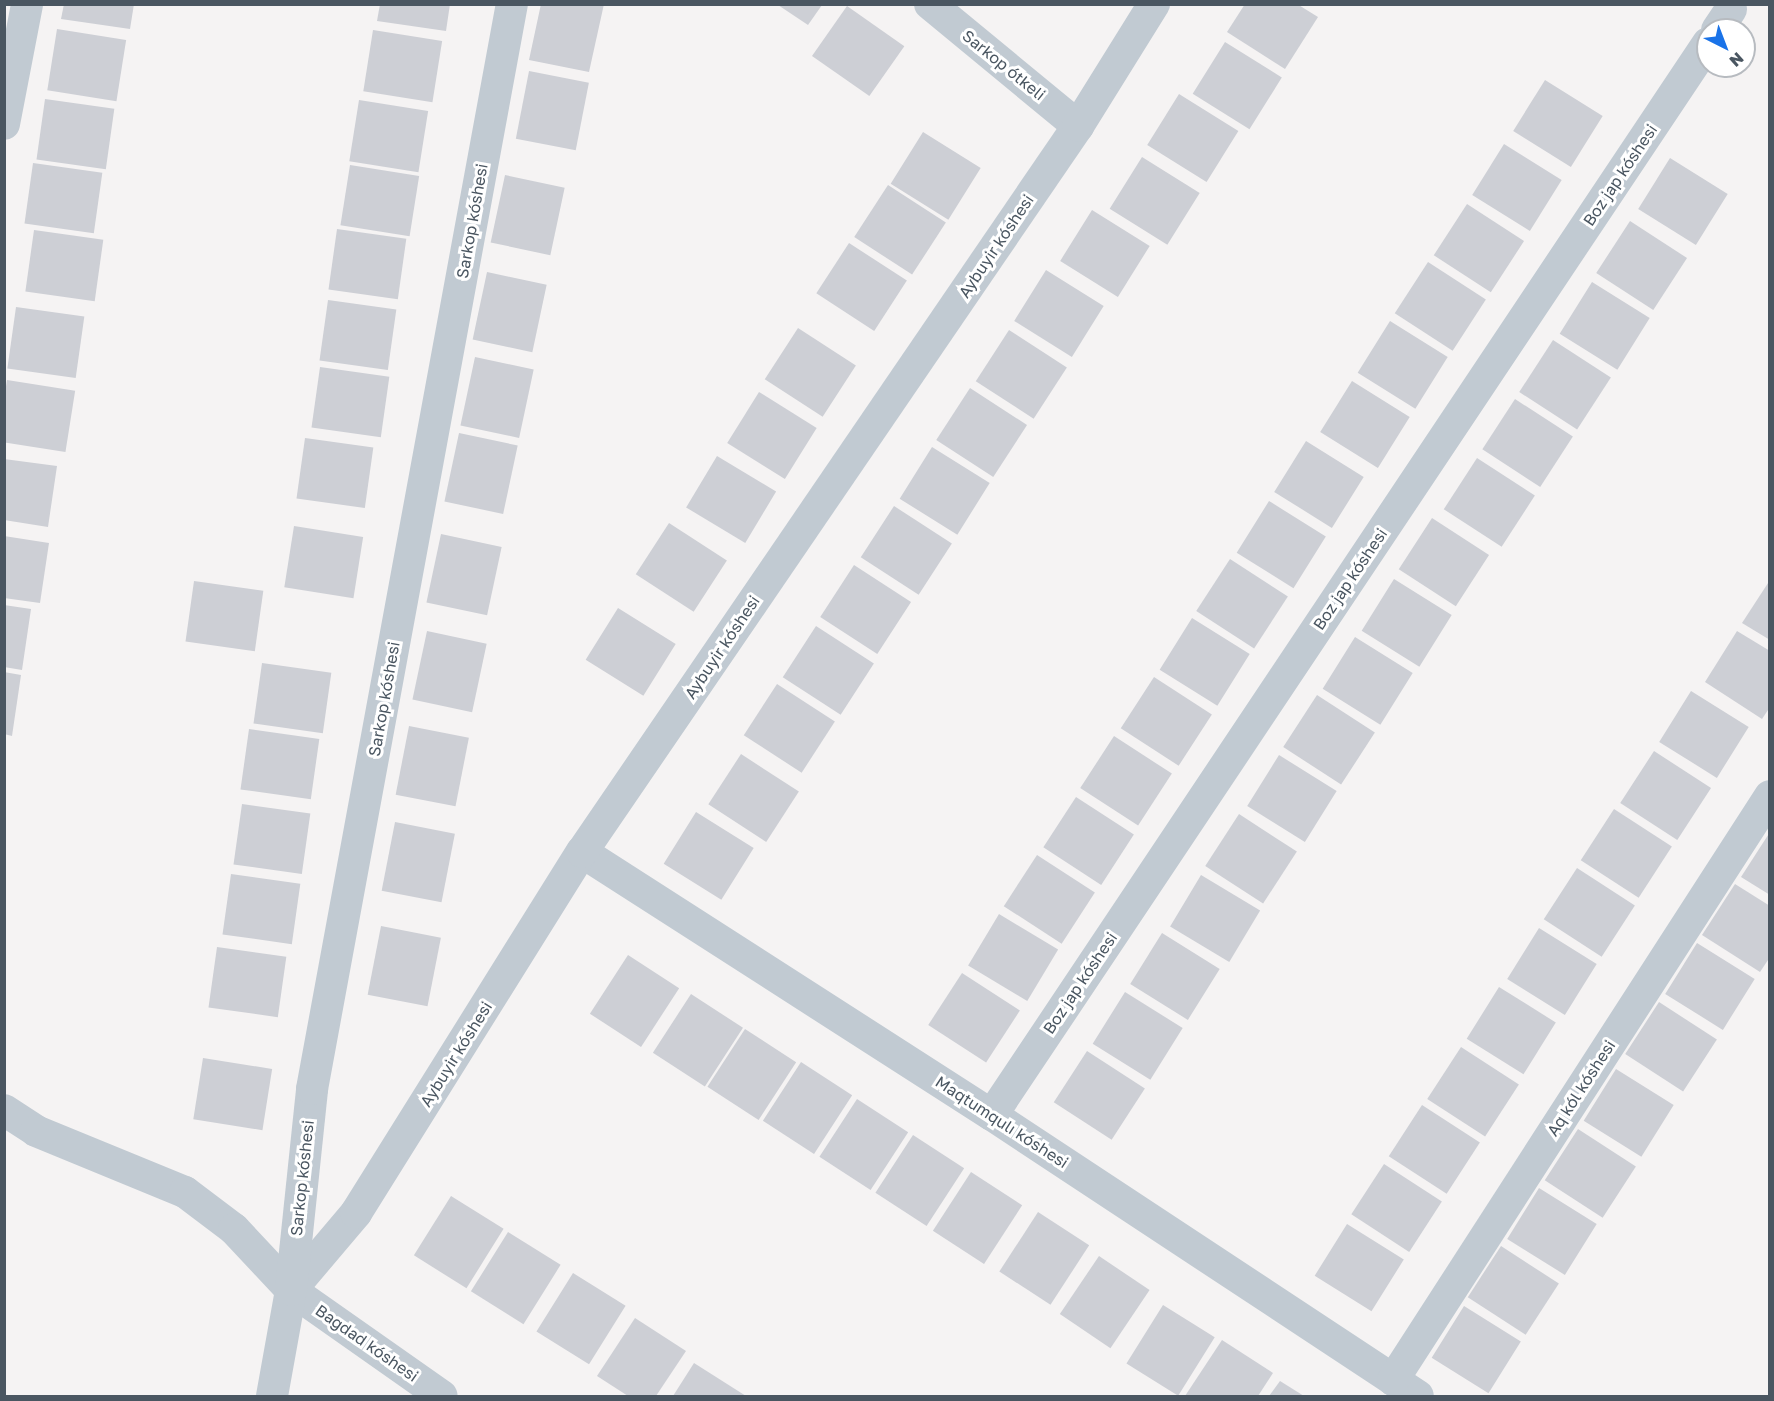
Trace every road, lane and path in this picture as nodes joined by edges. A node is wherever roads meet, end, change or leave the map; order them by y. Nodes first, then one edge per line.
1 (27, 4) edge
2 (512, 4) edge
3 (930, 4) edge
4 (1154, 4) edge
5 (1696, 61) edge
6 (4, 124) edge
7 (1078, 126) junction
8 (1770, 796) edge
9 (582, 852) junction
10 (4, 1110) edge
11 (992, 1115) junction
12 (4, 1131) edge
13 (36, 1131) junction
14 (291, 1290) junction
15 (1406, 1388) edge
16 (272, 1396) edge
17 (442, 1396) edge

1 - 6 street
2 - 14 street, Sarkop kóshesi
3 - 7 street, Sarkop ótkeli
4 - 7 street, Aybuyir kóshesi
5 - 11 street, Boz jap kóshesi
7 - 9 street, Aybuyir kóshesi
8 - 15 street, Aq kól kóshesi
9 - 11 street, Maqtumqulı kóshesi
9 - 14 street, Aybuyir kóshesi
10 - 13 street
11 - 15 street, Maqtumqulı kóshesi
12 - 13 street
13 - 14 street, Bagdad kóshesi
14 - 16 street, Sarkop kóshesi
14 - 17 street, Bagdad kóshesi

